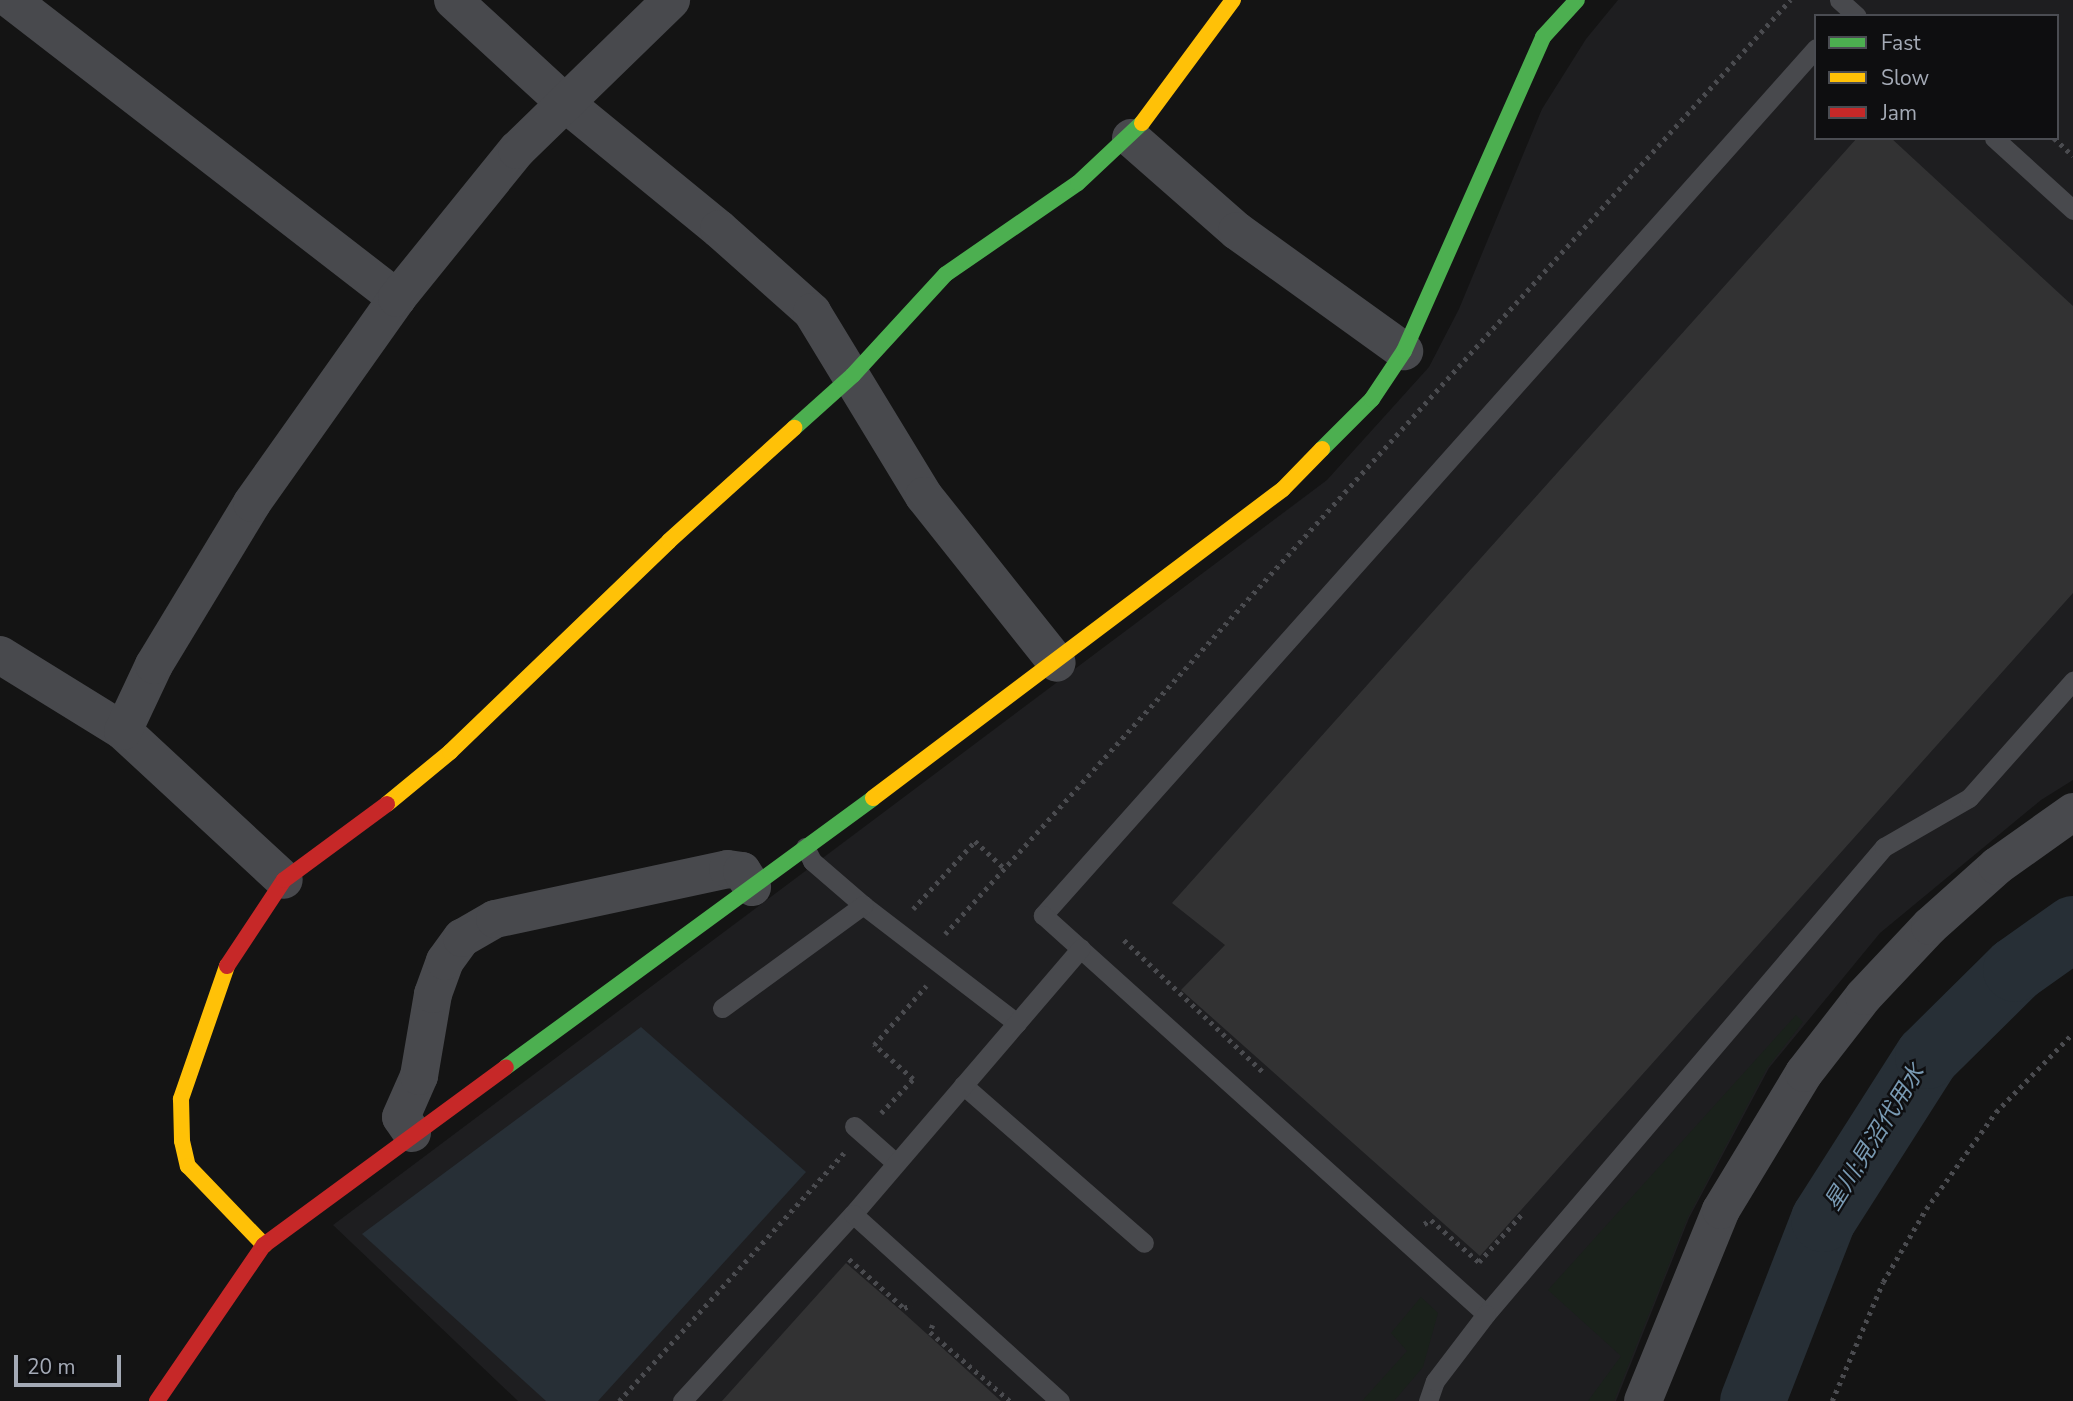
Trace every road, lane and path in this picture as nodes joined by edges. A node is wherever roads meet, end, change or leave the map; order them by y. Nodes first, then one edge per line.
1 (11, 0) edge
2 (453, 0) edge
3 (671, 0) edge
4 (1233, 0) edge
5 (1577, 0) edge
6 (1790, 0) edge
7 (1814, 50) edge
8 (565, 103) junction
9 (1131, 138) junction
10 (1996, 140) edge
11 (2056, 140) edge
12 (2073, 156) edge
13 (2073, 210) edge
14 (397, 298) junction
15 (1404, 351) junction
16 (853, 375) junction
17 (0, 655) edge
18 (1057, 663) junction
19 (2073, 681) edge
20 (123, 731) junction
21 (2073, 812) edge
22 (804, 847) junction
23 (1004, 868) junction
24 (284, 880) junction
25 (752, 887) junction
26 (863, 905) junction
27 (903, 920) dead end
28 (1124, 940) dead end
29 (1081, 948) junction
30 (928, 954) junction
31 (722, 1008) dead end
32 (1017, 1023) junction
33 (2073, 1033) edge
34 (1273, 1081) dead end
35 (963, 1085) junction
36 (858, 1130) junction
37 (412, 1133) junction
38 (896, 1163) junction
39 (853, 1214) junction
40 (1521, 1215) dead end
41 (1415, 1216) dead end
42 (1144, 1243) dead end
43 (264, 1245) junction
44 (849, 1259) dead end
45 (917, 1310) dead end
46 (1486, 1314) junction
47 (926, 1318) dead end
48 (157, 1401) edge
49 (619, 1401) edge
50 (682, 1401) edge
51 (1010, 1401) edge
52 (1060, 1401) edge
53 (1428, 1401) edge
54 (1643, 1401) edge
55 (1832, 1401) edge

1 - 14 street
2 - 8 street
3 - 8 street
4 - 9 street
5 - 15 street
6 - 23 path
7 - 29 lane
8 - 14 street
8 - 16 street
9 - 15 street
9 - 16 street
10 - 13 lane
11 - 12 path
14 - 20 street
15 - 18 street
16 - 18 street
16 - 24 street
17 - 20 street
18 - 22 street
19 - 46 lane
20 - 24 street
21 - 54 street
22 - 25 street
22 - 26 lane
23 - 27 path
23 - 30 path
24 - 43 street
25 - 37 street
25 - 37 street
26 - 30 lane
26 - 31 lane
28 - 34 path
29 - 32 lane
29 - 46 lane
30 - 32 lane
30 - 36 path
32 - 35 lane
33 - 55 path
35 - 38 lane
35 - 42 lane
36 - 38 lane
36 - 49 path
37 - 43 street
38 - 39 lane
39 - 50 lane
39 - 52 lane
40 - 41 path
43 - 48 street
44 - 45 path
46 - 53 lane
47 - 51 path

